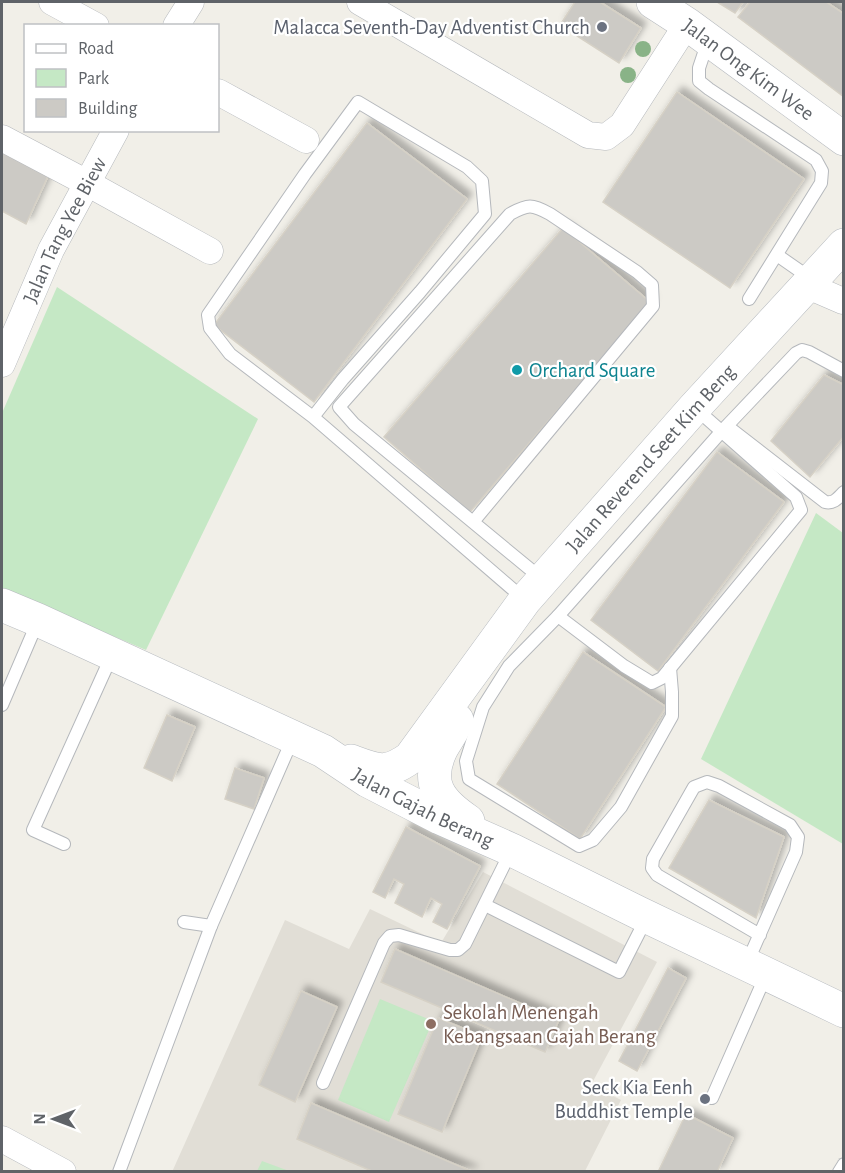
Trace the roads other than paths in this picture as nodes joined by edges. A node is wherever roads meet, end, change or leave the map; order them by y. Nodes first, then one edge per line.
1 (52, 2) edge
2 (191, 2) edge
3 (360, 2) edge
4 (653, 2) edge
5 (92, 24) edge
6 (177, 24) edge
7 (697, 32) junction
8 (219, 93) edge
9 (115, 132) edge
10 (2, 138) edge
11 (843, 139) edge
12 (306, 140) dead end
13 (87, 183) junction
14 (843, 245) edge
15 (210, 251) dead end
16 (777, 255) junction
17 (809, 282) junction
18 (749, 300) dead end
19 (843, 301) edge
20 (2, 364) edge
21 (843, 371) edge
22 (694, 408) junction
23 (313, 417) junction
24 (724, 429) junction
25 (843, 492) edge
26 (473, 522) junction
27 (534, 590) junction
28 (2, 605) edge
29 (558, 616) junction
30 (38, 620) junction
31 (113, 654) junction
32 (670, 668) junction
33 (468, 679) junction
34 (2, 705) edge
35 (294, 737) junction
36 (323, 751) junction
37 (64, 844) dead end
38 (512, 850) junction
39 (484, 905) junction
40 (647, 917) junction
41 (184, 922) dead end
42 (211, 926) junction
43 (758, 958) junction
44 (843, 1011) edge
45 (323, 1083) dead end
46 (712, 1098) dead end
47 (2, 1139) edge
48 (843, 1164) edge
49 (63, 1172) edge
50 (119, 1172) edge
51 (839, 1172) edge

1 - 5 street
2 - 6 street
3 - 7 street
4 - 7 street, Jalan Ong Kim Wee
7 - 11 street, Jalan Ong Kim Wee
7 - 16 lane
8 - 12 street
9 - 13 street, Jalan Tang Yee Biew
10 - 13 street
13 - 15 street
13 - 20 street, Jalan Tang Yee Biew
14 - 17 street, Jalan Reverend Seet Kim Beng
16 - 17 lane
16 - 18 lane
17 - 19 street
17 - 22 street, Jalan Reverend Seet Kim Beng
21 - 24 lane
22 - 24 lane
22 - 27 street, Jalan Reverend Seet Kim Beng
23 - 23 lane
23 - 27 lane
24 - 25 lane
24 - 29 lane
24 - 32 lane
26 - 26 lane
26 - 27 lane
27 - 33 street, Jalan Reverend Seet Kim Beng
28 - 30 street, Jalan Gajah Berang
29 - 32 lane
29 - 32 lane
30 - 31 street, Jalan Gajah Berang
30 - 34 lane
31 - 35 street, Jalan Gajah Berang
31 - 37 lane
33 - 36 street, Jalan Reverend Seet Kim Beng
33 - 38 street, Jalan Reverend Seet Kim Beng
35 - 36 street, Jalan Gajah Berang
35 - 42 lane
36 - 38 street, Jalan Gajah Berang
38 - 39 lane
38 - 40 street, Jalan Gajah Berang
39 - 40 lane
39 - 45 lane
40 - 43 street, Jalan Gajah Berang
41 - 42 lane
42 - 50 lane
43 - 43 lane
43 - 44 street, Jalan Gajah Berang
43 - 46 lane
47 - 49 street
48 - 51 lane

